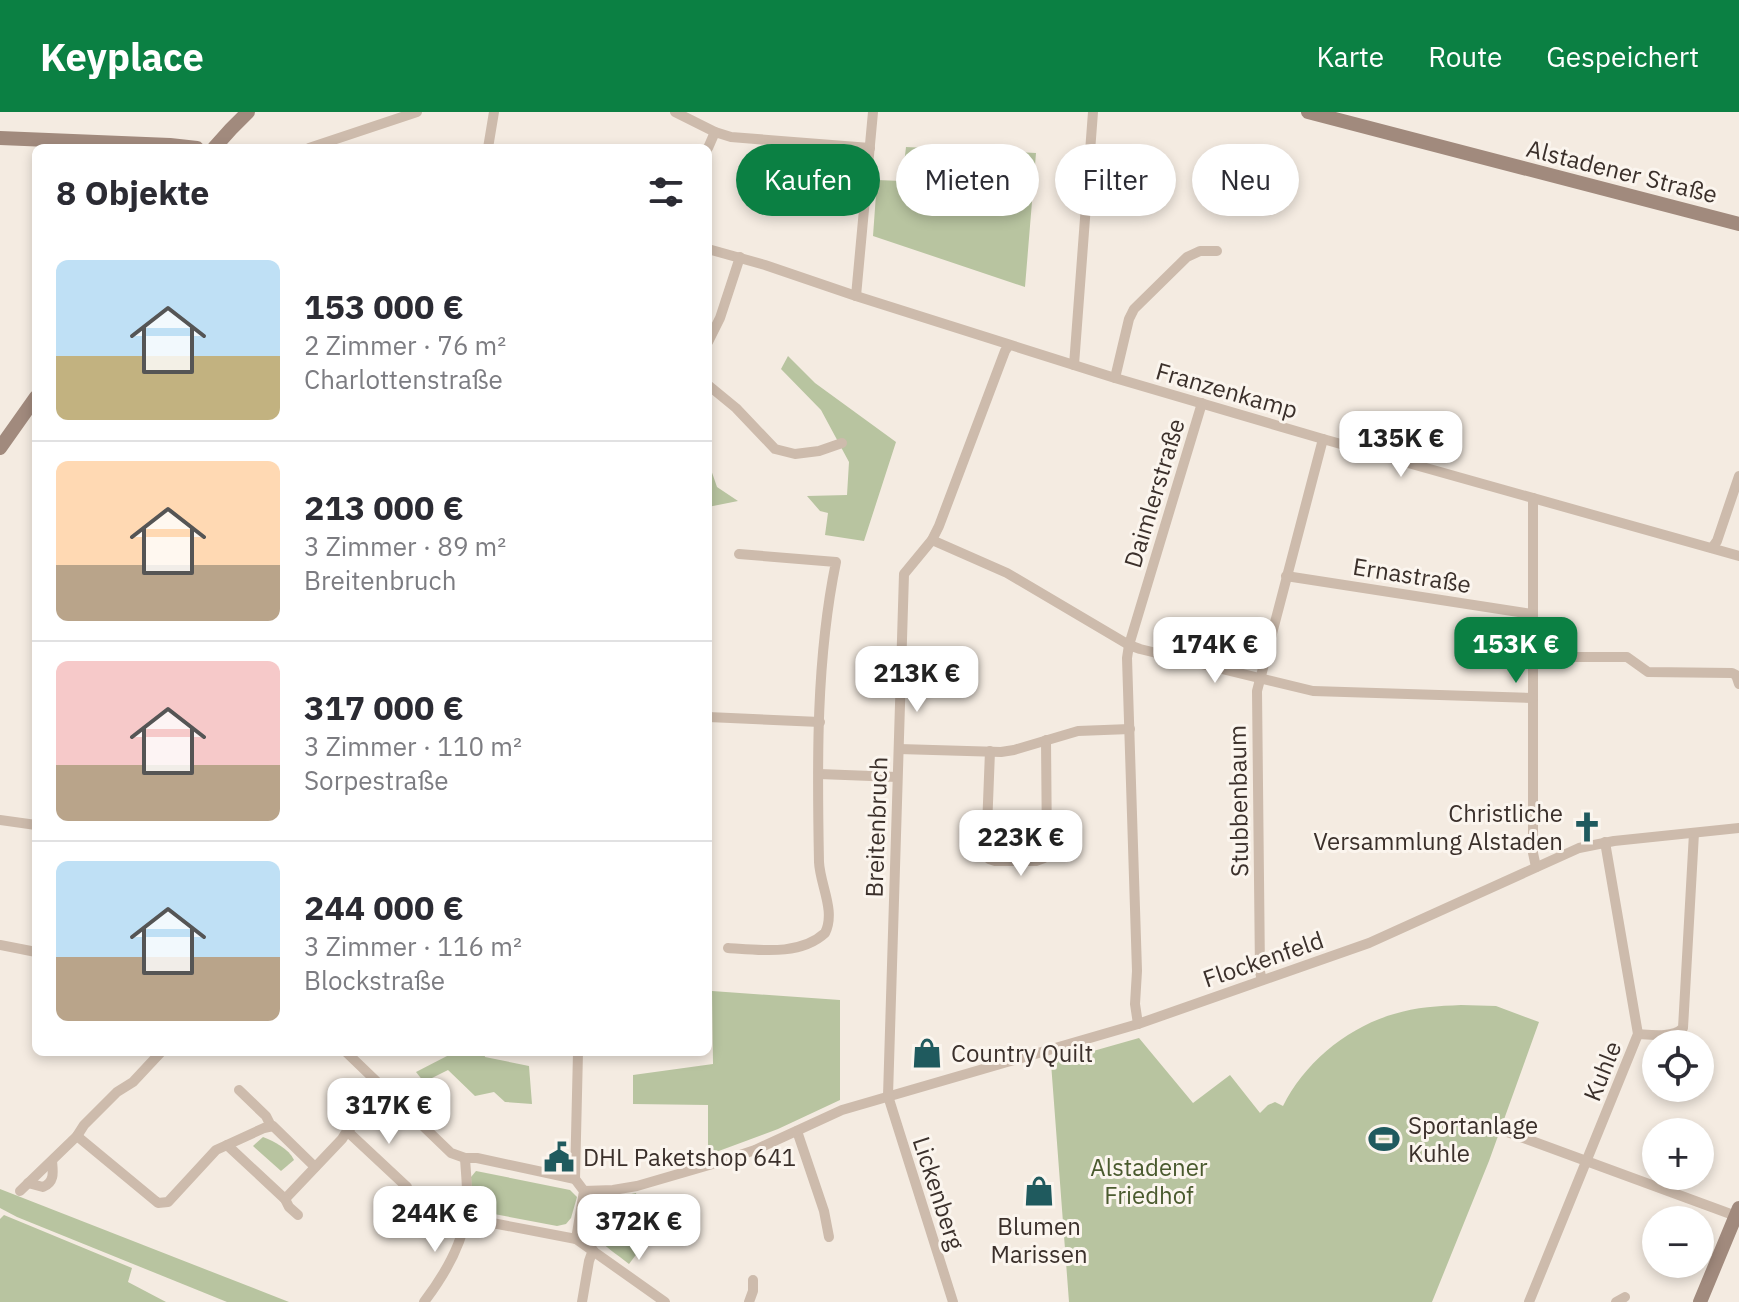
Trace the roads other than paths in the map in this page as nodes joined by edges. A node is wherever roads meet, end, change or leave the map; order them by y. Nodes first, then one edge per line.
1 (248, 112) edge
2 (417, 112) edge
3 (494, 112) edge
4 (675, 112) edge
5 (873, 112) edge
6 (1093, 112) edge
7 (1308, 112) edge
8 (715, 132) junction
9 (0, 138) edge
10 (146, 144) edge
11 (218, 144) edge
12 (321, 144) edge
13 (489, 144) edge
14 (710, 144) edge
15 (817, 144) edge
16 (870, 144) edge
17 (864, 216) edge
18 (1739, 224) edge
19 (712, 250) edge
20 (1217, 251) dead end
21 (740, 257) junction
22 (856, 296) junction
23 (712, 334) edge
24 (1009, 345) junction
25 (1074, 365) junction
26 (1115, 378) junction
27 (712, 388) edge
28 (32, 403) edge
29 (1202, 403) junction
30 (1323, 439) junction
31 (842, 443) dead end
32 (0, 448) edge
33 (1739, 476) edge
34 (1533, 498) junction
35 (932, 540) junction
36 (1712, 548) junction
37 (739, 554) dead end
38 (1739, 556) edge
39 (1286, 576) junction
40 (1532, 614) junction
41 (1129, 645) junction
42 (1533, 657) junction
43 (1260, 678) junction
44 (1739, 684) edge
45 (1533, 698) junction
46 (712, 717) edge
47 (820, 722) junction
48 (1130, 729) junction
49 (1046, 740) junction
50 (899, 749) junction
51 (990, 751) junction
52 (819, 774) junction
53 (897, 777) junction
54 (0, 820) edge
55 (32, 824) edge
56 (1739, 828) edge
57 (1694, 833) junction
58 (1605, 842) junction
59 (1536, 867) junction
60 (0, 945) edge
61 (728, 948) dead end
62 (32, 951) edge
63 (1262, 980) junction
64 (1138, 1024) junction
65 (1638, 1034) junction
66 (157, 1056) edge
67 (350, 1056) edge
68 (578, 1056) edge
69 (239, 1090) dead end
70 (388, 1092) junction
71 (888, 1096) junction
72 (271, 1126) junction
73 (1502, 1130) dead end
74 (347, 1131) junction
75 (797, 1131) junction
76 (77, 1136) junction
77 (227, 1145) junction
78 (465, 1158) junction
79 (1587, 1162) junction
80 (315, 1167) junction
81 (575, 1179) junction
82 (24, 1187) dead end
83 (407, 1187) dead end
84 (584, 1191) junction
85 (285, 1199) junction
86 (1737, 1212) edge
87 (298, 1215) dead end
88 (466, 1218) junction
89 (829, 1237) dead end
90 (576, 1239) junction
91 (593, 1250) junction
92 (753, 1280) dead end
93 (424, 1302) edge
94 (582, 1302) edge
95 (665, 1302) edge
96 (749, 1302) edge
97 (953, 1302) edge
98 (1529, 1302) edge
99 (1700, 1302) edge

1 - 11 street
2 - 12 street
3 - 13 street
4 - 8 street
5 - 16 street
6 - 25 street
7 - 18 street, Alstadener Straße
8 - 14 street
8 - 15 street
9 - 10 street
17 - 22 street
19 - 21 street, Franzenkamp
20 - 26 street
21 - 22 street, Franzenkamp
21 - 23 street
22 - 24 street, Franzenkamp
24 - 25 street, Franzenkamp
24 - 35 street, Breitenbruch
25 - 26 street, Franzenkamp
26 - 29 street, Franzenkamp
27 - 31 street
28 - 32 street
29 - 30 street, Franzenkamp
29 - 41 street, Daimlerstraße
30 - 34 street, Franzenkamp
30 - 39 street, Stubbenbaum
33 - 36 street
34 - 36 street, Franzenkamp
34 - 40 street
35 - 41 street
35 - 50 street, Breitenbruch
36 - 38 street, Franzenkamp
37 - 47 street
39 - 40 street, Ernastraße
39 - 43 street, Stubbenbaum
40 - 42 street
41 - 43 street
41 - 48 street, Daimlerstraße
42 - 44 street
42 - 45 street
43 - 45 street
43 - 63 street, Stubbenbaum
45 - 59 street
46 - 47 street
47 - 52 street
48 - 49 street
48 - 64 street, Daimlerstraße
49 - 51 street
49 - 51 street
50 - 51 street
50 - 53 street, Breitenbruch
52 - 53 street
52 - 61 street
53 - 71 street, Breitenbruch
54 - 55 street
56 - 57 street, Flockenfeld
57 - 58 street, Flockenfeld
57 - 65 street
58 - 59 street, Flockenfeld
58 - 65 street, Kuhle
59 - 63 street, Flockenfeld
60 - 62 street
63 - 64 street, Flockenfeld
64 - 71 street, Flockenfeld
65 - 79 street, Kuhle
66 - 76 street
67 - 70 street
68 - 81 street
69 - 72 street
70 - 74 street
70 - 78 street
71 - 75 street, Flockenfeld
71 - 97 street, Lickenberg
72 - 77 street
72 - 80 street
73 - 79 street
74 - 80 street
74 - 83 street
75 - 84 street, Flockenfeld
75 - 89 street
76 - 77 street
76 - 82 street
77 - 85 street
78 - 81 street
78 - 88 street
79 - 86 street
79 - 98 street, Kuhle
80 - 85 street
81 - 84 street
84 - 90 street
85 - 87 street
86 - 99 street
88 - 90 street
88 - 93 street
90 - 91 street
91 - 94 street
91 - 95 street
92 - 96 street

